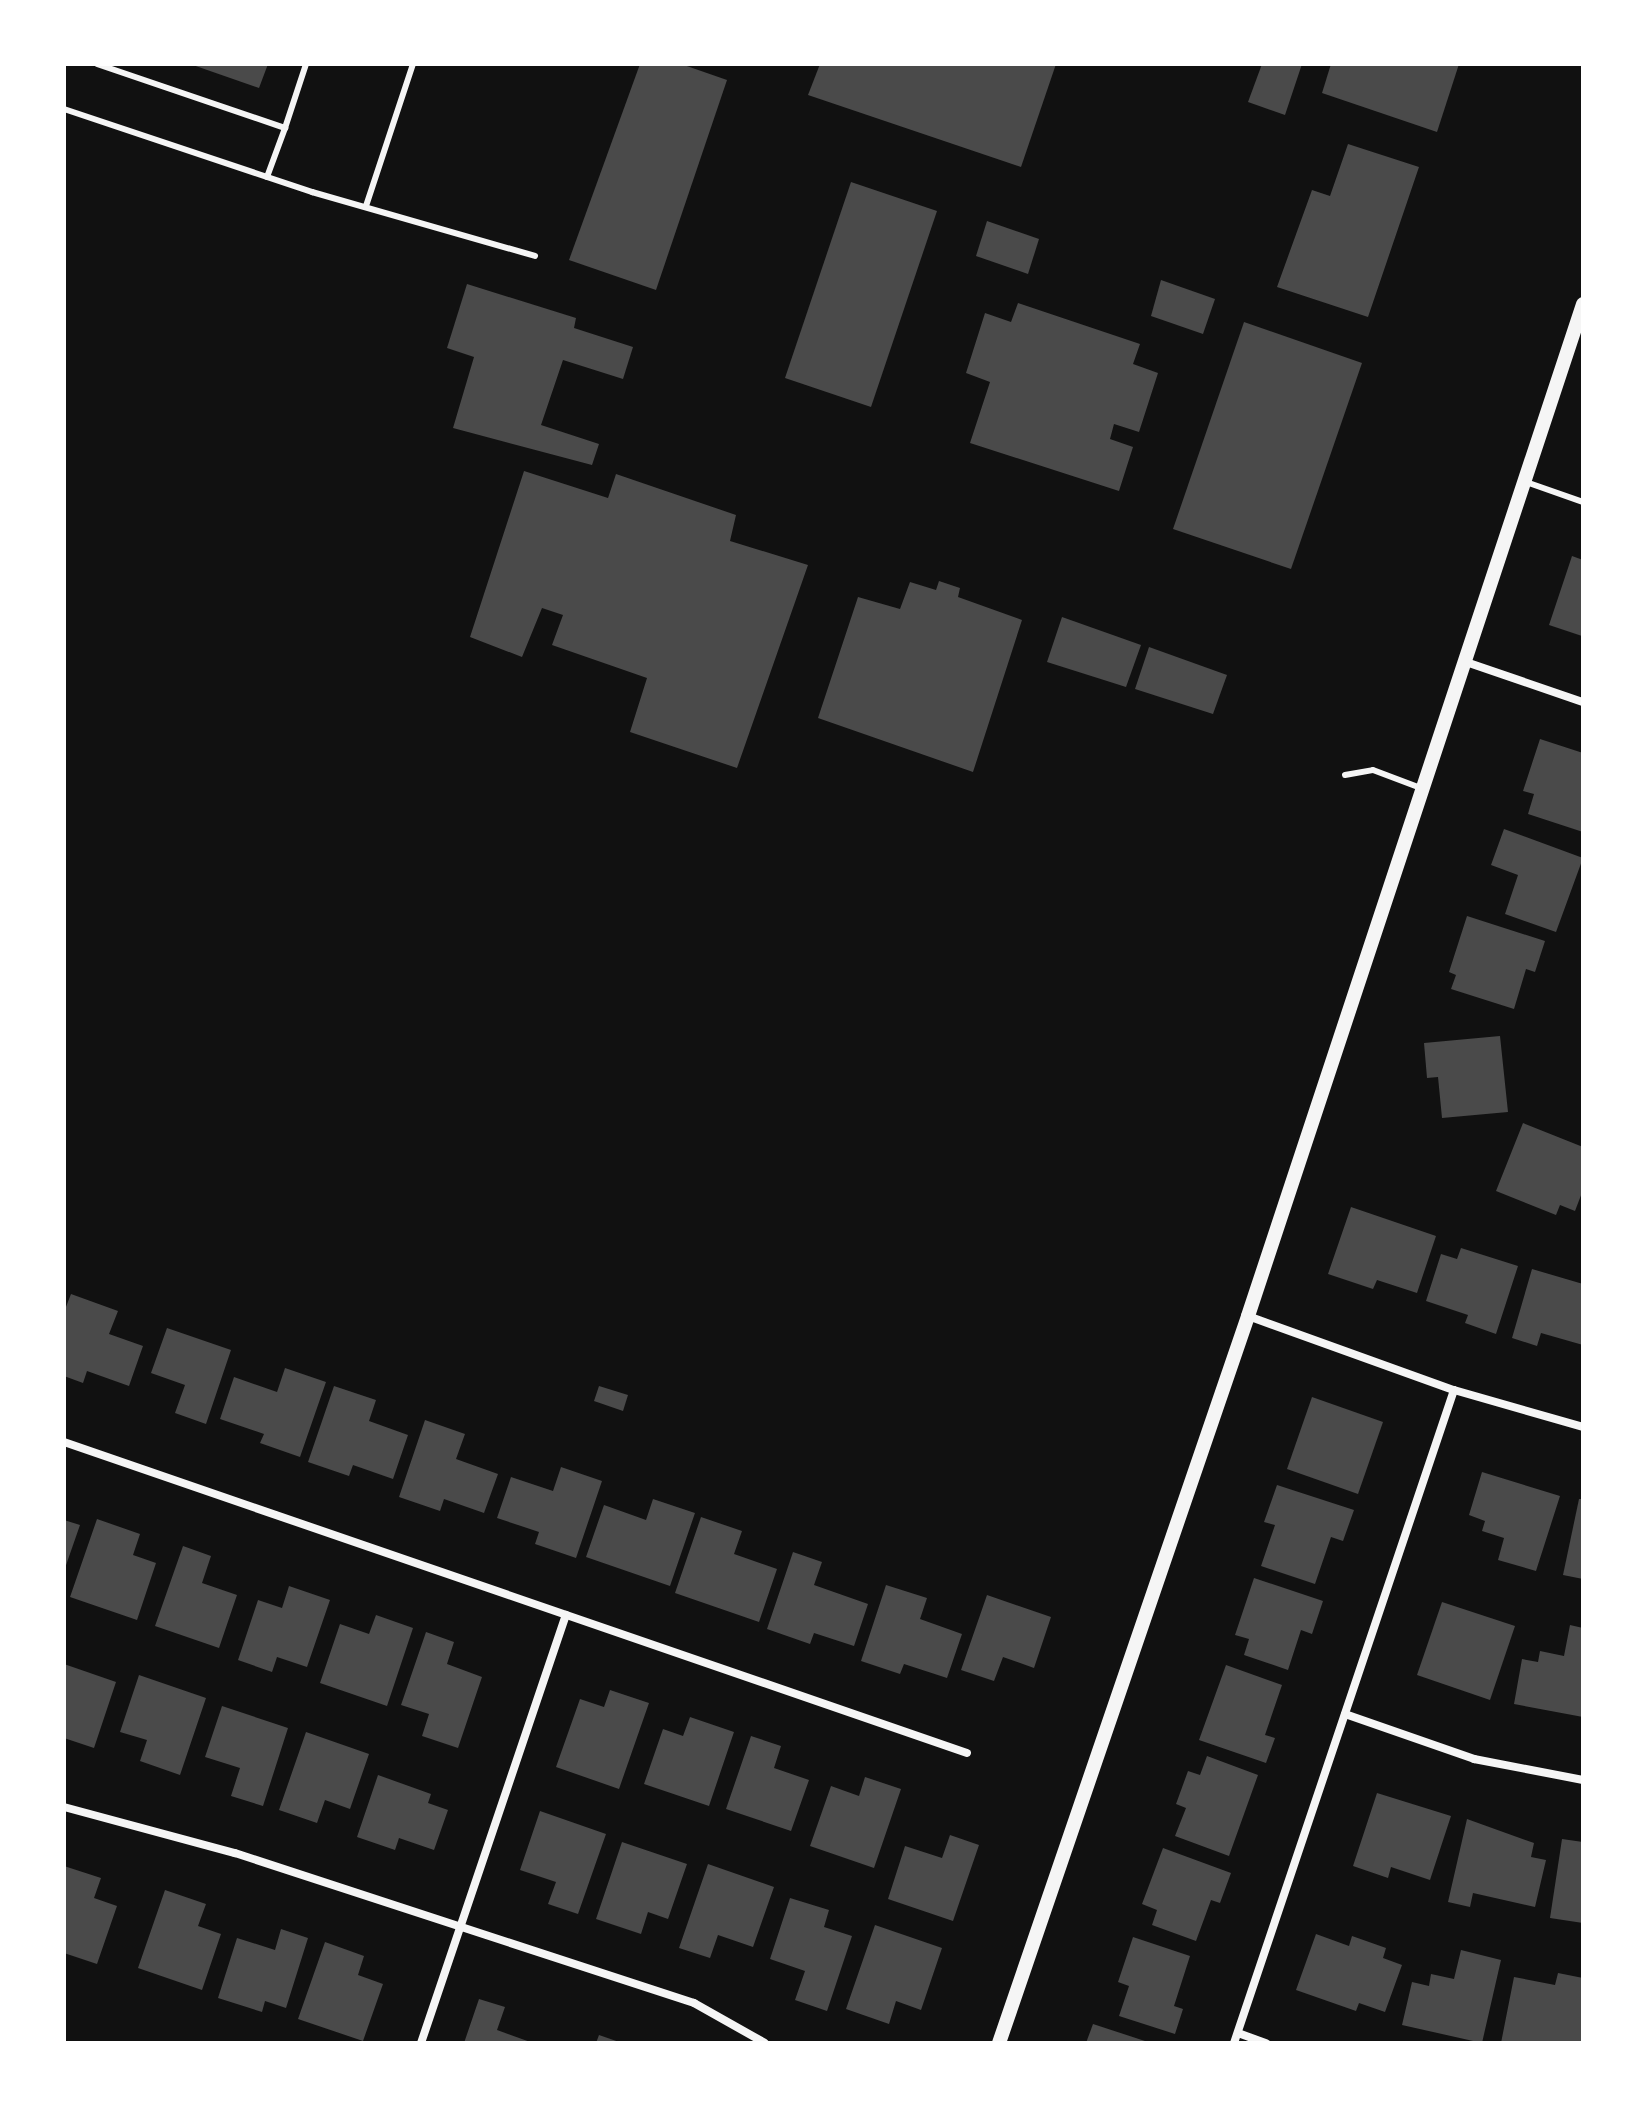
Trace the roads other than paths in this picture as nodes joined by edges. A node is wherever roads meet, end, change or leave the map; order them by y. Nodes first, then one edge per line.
1 (97, 64) edge
2 (306, 64) edge
3 (413, 64) edge
4 (64, 109) edge
5 (285, 128) junction
6 (267, 177) junction
7 (366, 206) junction
8 (535, 256) dead end
9 (1583, 304) edge
10 (1524, 481) junction
11 (1583, 502) edge
12 (1466, 662) junction
13 (1583, 702) edge
14 (1345, 775) dead end
15 (1425, 789) junction
16 (1248, 1316) junction
17 (1454, 1390) junction
18 (1583, 1427) edge
19 (64, 1442) edge
20 (566, 1615) junction
21 (1345, 1714) junction
22 (967, 1753) dead end
23 (1583, 1780) edge
24 (64, 1807) edge
25 (460, 1925) junction
26 (1238, 2033) junction
27 (421, 2043) edge
28 (765, 2043) edge
29 (999, 2043) edge
30 (1234, 2043) edge
31 (1266, 2043) edge

1 - 5 lane
2 - 5 lane
3 - 7 lane
4 - 6 lane
5 - 6 lane
6 - 7 lane
7 - 8 lane
9 - 10 street
10 - 11 lane
10 - 12 street
12 - 13 street
12 - 15 street
14 - 15 lane
15 - 16 street
16 - 17 street
16 - 29 street
17 - 18 street
17 - 21 street
19 - 20 street
20 - 22 street
20 - 25 street
21 - 23 street
21 - 26 street
24 - 25 street
25 - 27 street
25 - 28 street
26 - 30 street
26 - 31 street

